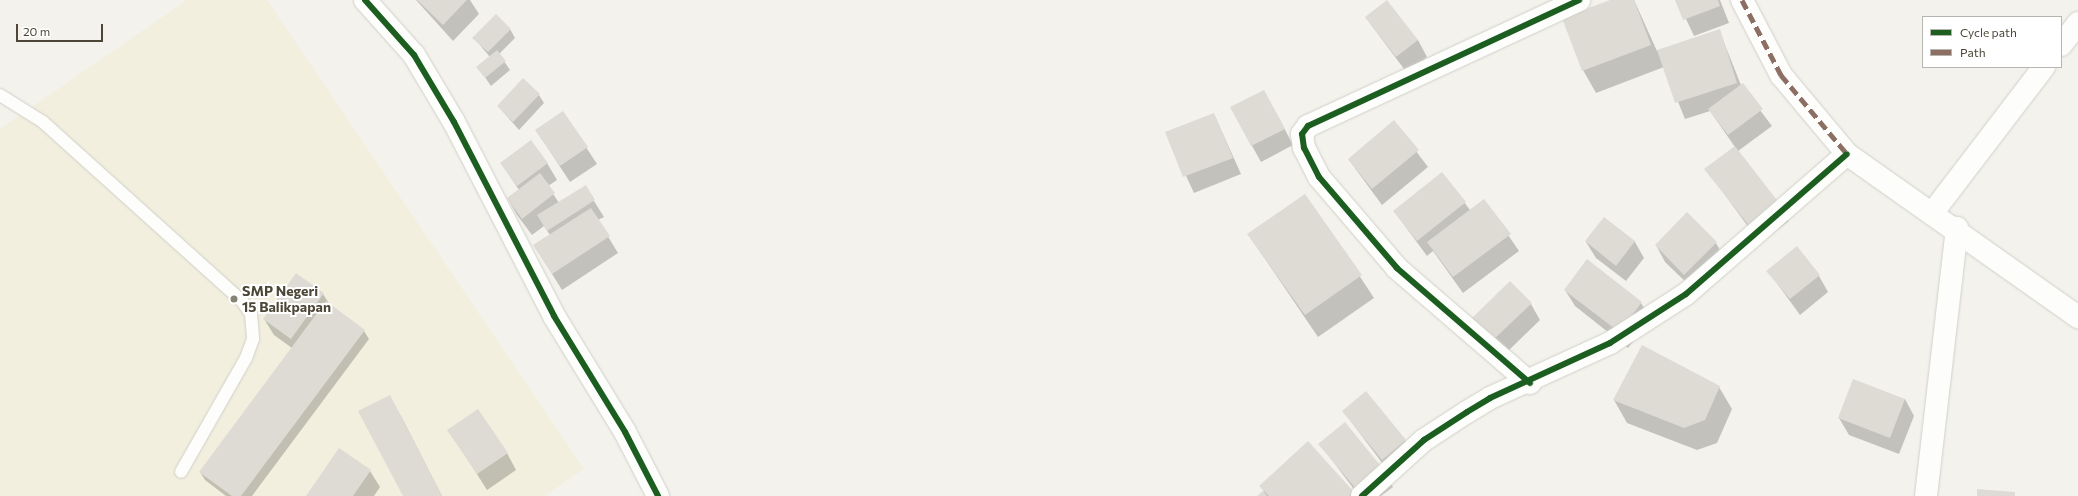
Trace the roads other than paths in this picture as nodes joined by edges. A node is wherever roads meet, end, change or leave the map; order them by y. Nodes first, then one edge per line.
1 (365, 0) edge
2 (1579, 0) edge
3 (1742, 0) edge
4 (2078, 23) edge
5 (2062, 44) edge
6 (2043, 68) edge
7 (0, 95) edge
8 (1847, 154) junction
9 (1932, 212) junction
10 (1957, 228) junction
11 (2078, 317) edge
12 (1530, 382) junction
13 (181, 472) dead end
14 (1381, 489) edge
15 (658, 496) edge
16 (1362, 496) edge
17 (1926, 496) edge

1 - 15 street
2 - 12 street
3 - 8 street
4 - 5 street
6 - 9 street
7 - 13 lane
8 - 9 street
8 - 12 street
9 - 10 street
10 - 11 street
10 - 17 street
12 - 14 street
14 - 16 street

